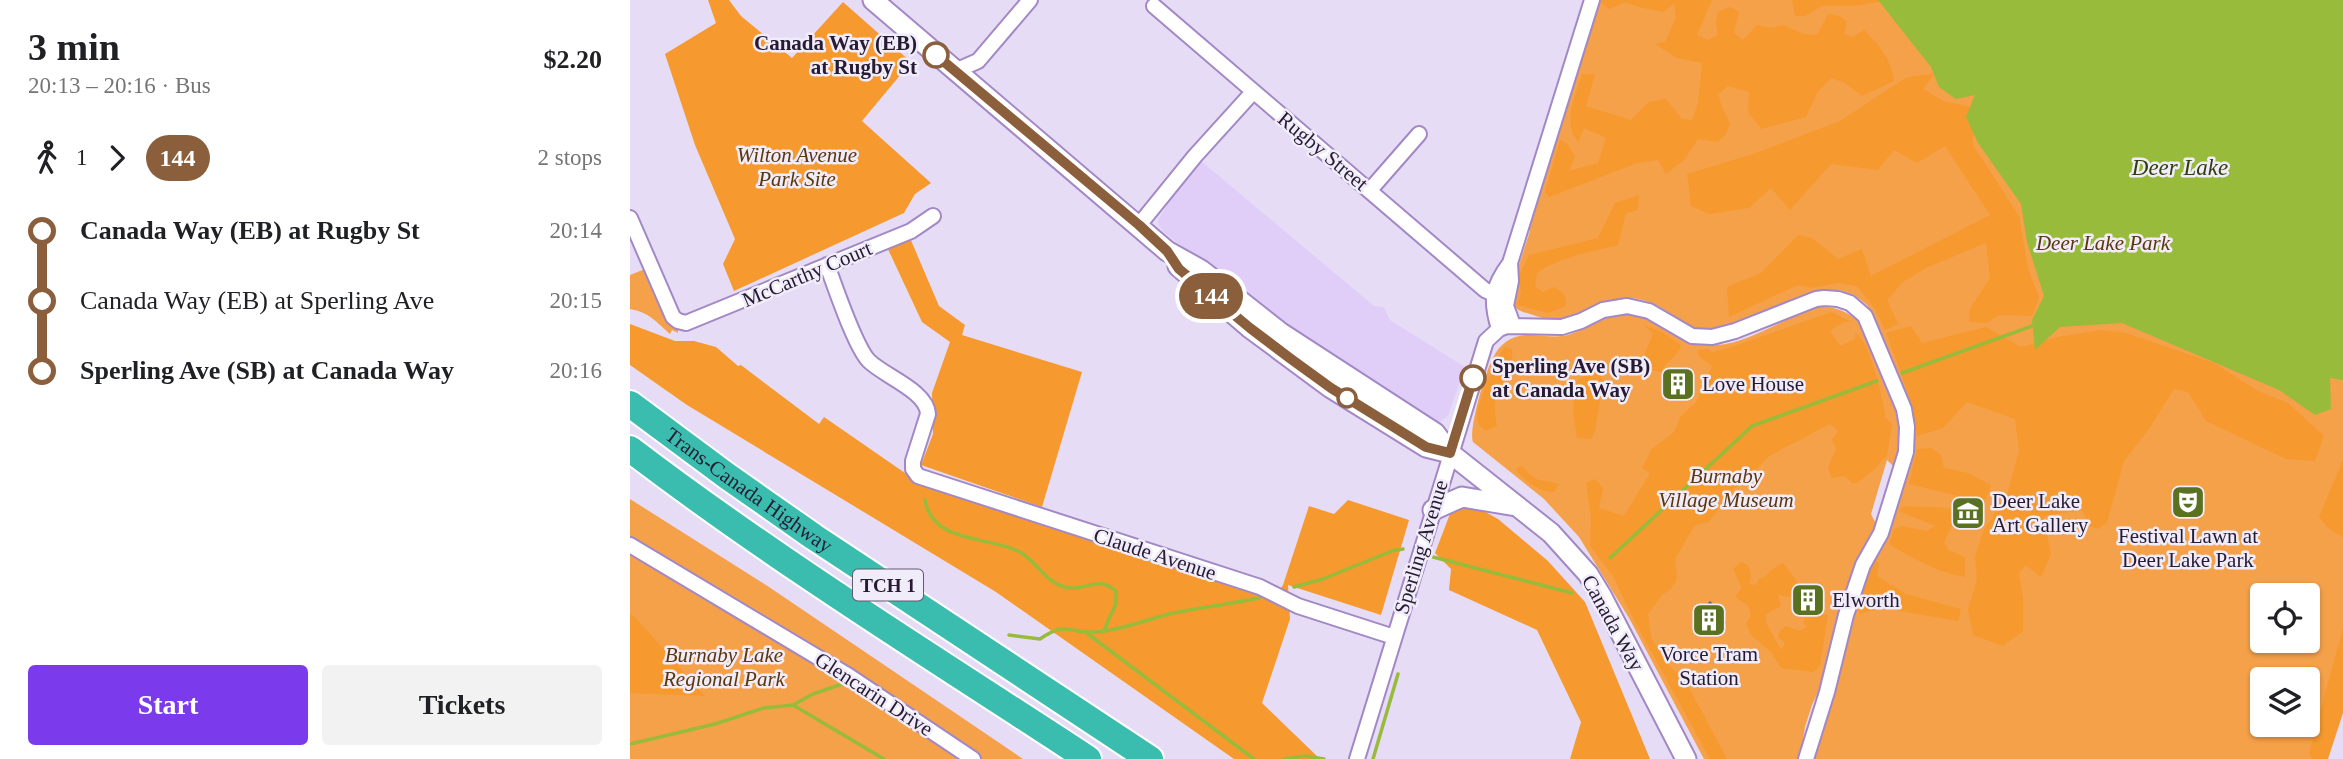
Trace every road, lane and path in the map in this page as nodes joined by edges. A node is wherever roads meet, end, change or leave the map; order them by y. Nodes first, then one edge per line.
1 (873, 0) edge
2 (1030, 0) edge
3 (1592, 0) edge
4 (1154, 6) dead end
5 (955, 71) junction
6 (1253, 92) junction
7 (1419, 134) dead end
8 (1370, 190) junction
9 (933, 216) dead end
10 (630, 218) edge
11 (1139, 225) junction
12 (1510, 263) junction
13 (827, 265) junction
14 (1494, 294) junction
15 (1506, 327) junction
16 (630, 404) edge
17 (630, 449) edge
18 (1450, 453) junction
19 (1517, 506) junction
20 (1433, 510) junction
21 (630, 545) edge
22 (1394, 637) junction
23 (973, 759) edge
24 (1088, 759) edge
25 (1150, 759) edge
26 (1357, 759) edge
27 (1686, 759) edge
28 (1806, 759) edge

1 - 5 main road, Canada Way
2 - 5 street
3 - 12 street
4 - 6 street, Rugby Street
5 - 11 main road, Canada Way
6 - 8 street, Rugby Street
6 - 11 street
7 - 8 street
8 - 14 street, Rugby Street
9 - 13 street, McCarthy Court
10 - 13 street, McCarthy Court
11 - 18 main road, Canada Way
12 - 14 street
12 - 15 street
13 - 22 street, Claude Avenue
14 - 15 street
15 - 18 street, Sperling Avenue
15 - 28 street
16 - 25 highway, Trans-Canada Highway / TCH 1
17 - 24 highway, Trans-Canada Highway / TCH 1
18 - 19 main road, Canada Way
18 - 20 street, Sperling Avenue
19 - 20 main road
19 - 27 main road, Canada Way
20 - 22 street, Sperling Avenue
21 - 23 street, Glencarin Drive
22 - 26 street, Sperling Avenue

